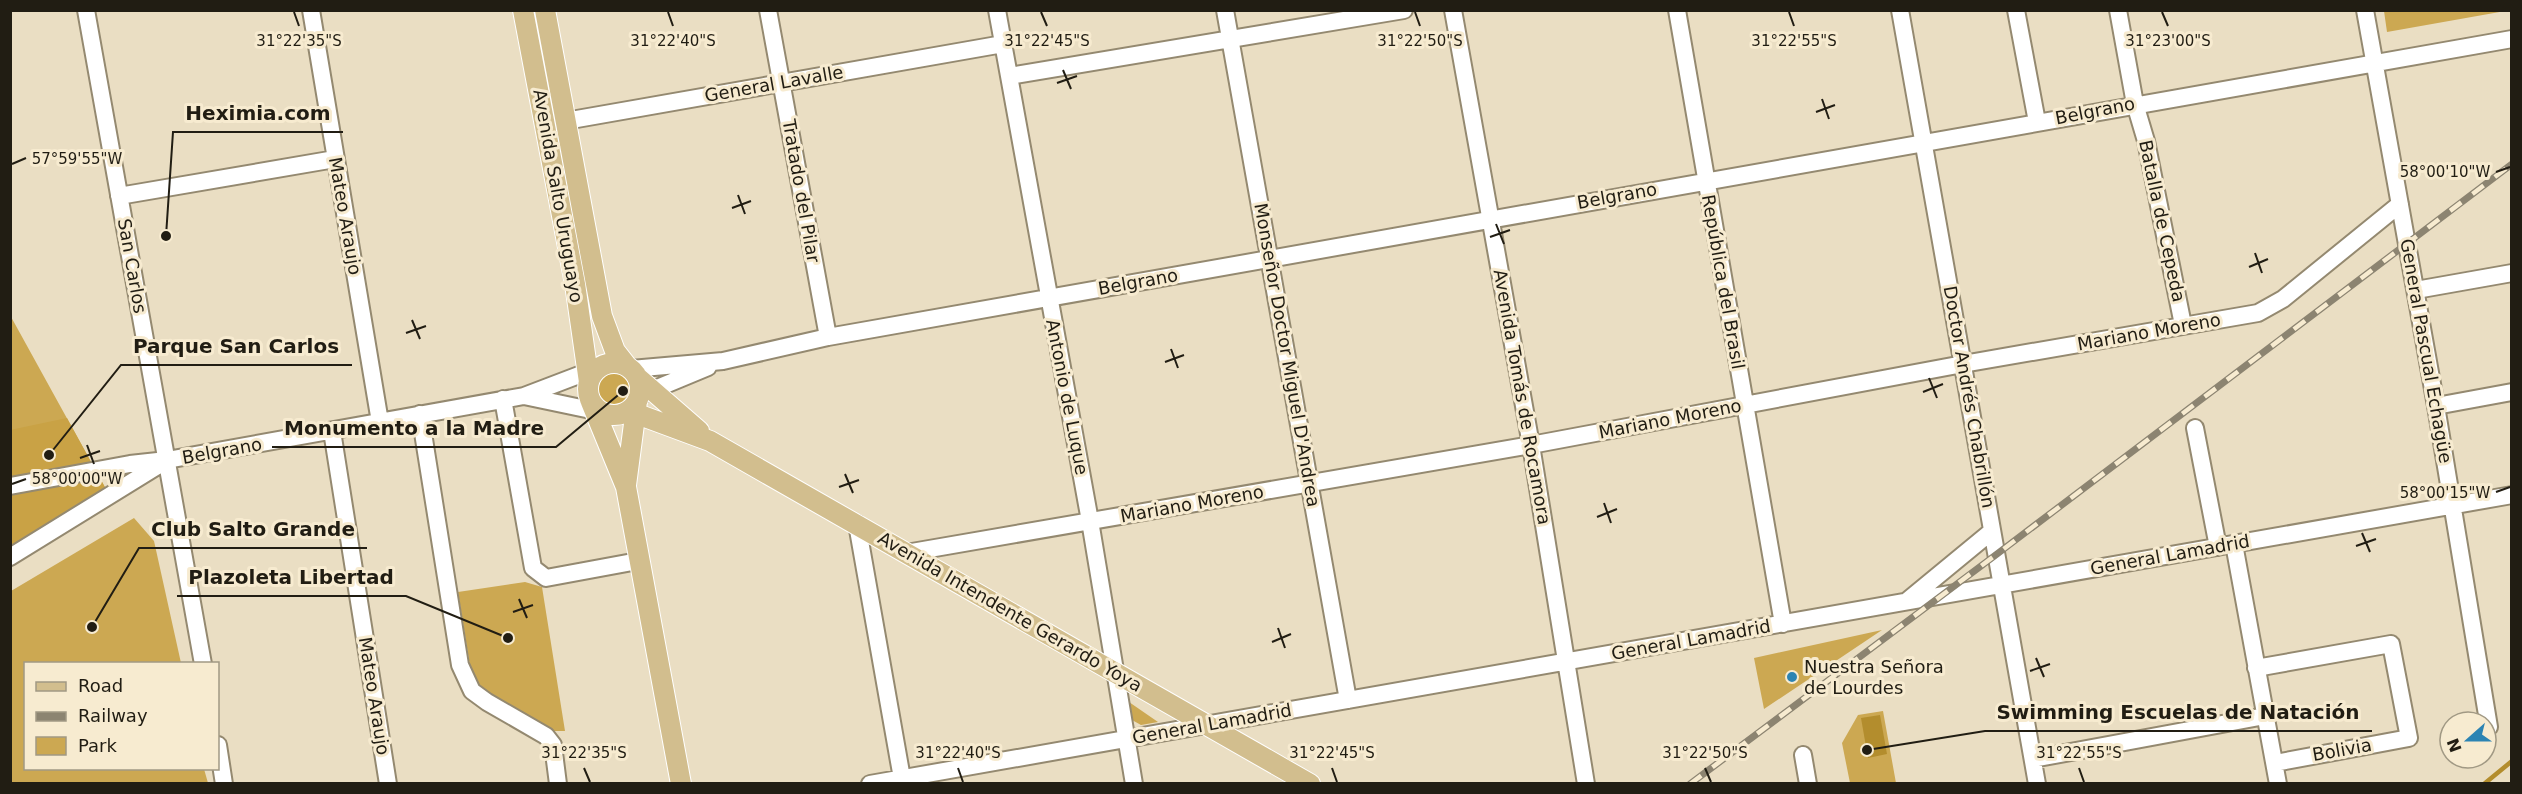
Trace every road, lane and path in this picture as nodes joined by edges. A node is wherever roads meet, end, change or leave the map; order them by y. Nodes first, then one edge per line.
1 (86, 10) edge
2 (311, 10) edge
3 (523, 10) edge
4 (545, 10) edge
5 (768, 10) edge
6 (997, 10) edge
7 (1225, 10) edge
8 (1404, 10) edge
9 (1453, 10) edge
10 (1677, 10) edge
11 (1900, 10) edge
12 (2016, 10) edge
13 (2118, 10) edge
14 (2365, 10) edge
15 (2511, 39) edge
16 (1230, 40) junction
17 (1003, 44) junction
18 (2375, 62) junction
19 (1009, 76) junction
20 (781, 83) junction
21 (2135, 104) junction
22 (564, 120) junction
23 (2037, 122) junction
24 (544, 125) junction
25 (1923, 141) junction
26 (335, 159) junction
27 (1707, 181) junction
28 (119, 196) junction
29 (2400, 204) junction
30 (1491, 219) junction
31 (1270, 258) junction
32 (2511, 273) edge
33 (2416, 290) junction
34 (1049, 298) junction
35 (2183, 326) junction
36 (828, 337) junction
37 (723, 361) junction
38 (1963, 364) junction
39 (636, 390) junction
40 (595, 391) junction
41 (2511, 392) edge
42 (524, 396) junction
43 (503, 399) junction
44 (1744, 405) junction
45 (2436, 406) junction
46 (420, 414) junction
47 (380, 422) junction
48 (2195, 428) dead end
49 (332, 431) junction
50 (710, 441) junction
51 (1531, 445) junction
52 (167, 460) junction
53 (1310, 483) junction
54 (10, 486) edge
55 (626, 487) junction
56 (2511, 495) edge
57 (2452, 506) junction
58 (1090, 522) junction
59 (857, 524) junction
60 (1992, 531) junction
61 (2226, 546) junction
62 (906, 553) junction
63 (10, 557) edge
64 (638, 561) junction
65 (2002, 585) junction
66 (1907, 601) junction
67 (1783, 624) junction
68 (1567, 661) junction
69 (203, 662) edge
70 (2256, 668) junction
71 (1114, 671) junction
72 (1348, 700) junction
73 (2486, 710) edge
74 (2265, 716) junction
75 (1208, 726) junction
76 (1127, 739) junction
77 (219, 751) edge
78 (1803, 755) dead end
79 (2033, 759) junction
80 (2275, 763) junction
81 (902, 781) edge
82 (224, 783) edge
83 (388, 783) edge
84 (558, 783) edge
85 (681, 783) edge
86 (870, 783) edge
87 (1134, 783) edge
88 (1310, 783) edge
89 (1586, 783) edge
90 (1808, 783) edge
91 (2037, 783) edge
92 (2278, 783) edge

1 - 28 street, San Carlos
2 - 26 street, Mateo Araujo
3 - 24 main road, Avenida Salto Uruguayo
4 - 22 main road, Avenida Salto Uruguayo
5 - 20 street, Tratado del Pilar
6 - 17 street, Antonio de Luque
7 - 16 street, Monseñor Doctor Miguel D'Andrea
8 - 16 street
9 - 30 street, Avenida Tomás de Rocamora
10 - 27 street, República del Brasil
11 - 25 street, Doctor Andrés Chabrillón
12 - 23 street
13 - 21 street, Batalla de Cepeda
14 - 18 street, General Pascual Echagüe
15 - 18 street, Belgrano
16 - 19 street
16 - 31 street, Monseñor Doctor Miguel D'Andrea
17 - 19 street, Antonio de Luque
17 - 20 street, General Lavalle
18 - 21 street, Belgrano
18 - 29 street, General Pascual Echagüe
19 - 34 street, Antonio de Luque
20 - 22 street, General Lavalle
20 - 36 street, Tratado del Pilar
21 - 23 street, Belgrano
21 - 35 street, Batalla de Cepeda
22 - 24 street, General Lavalle
22 - 39 main road, Avenida Salto Uruguayo
23 - 25 street, Belgrano
24 - 40 main road, Avenida Salto Uruguayo
25 - 27 street, Belgrano
25 - 38 street, Doctor Andrés Chabrillón
26 - 28 street
26 - 47 street, Mateo Araujo
27 - 30 street, Belgrano
27 - 44 street, República del Brasil
28 - 52 street, San Carlos
29 - 33 street, General Pascual Echagüe
29 - 35 street, Mariano Moreno
30 - 31 street, Belgrano
30 - 51 street, Avenida Tomás de Rocamora
31 - 34 street, Belgrano
31 - 53 street, Monseñor Doctor Miguel D'Andrea
32 - 33 street
33 - 45 street, General Pascual Echagüe
34 - 36 street, Belgrano
34 - 58 street, Antonio de Luque
35 - 38 street, Mariano Moreno
36 - 37 street, Belgrano
37 - 39 street, Belgrano
37 - 39 street, Belgrano
38 - 44 street, Mariano Moreno
38 - 60 street, Doctor Andrés Chabrillón
39 - 40 main road
39 - 40 main road
39 - 50 main road, Avenida Intendente Gerardo Yoya
39 - 50 main road, Avenida Intendente Gerardo Yoya
39 - 55 main road, Avenida Salto Uruguayo
40 - 42 street, Belgrano
40 - 42 street, Belgrano
40 - 55 main road, Avenida Salto Uruguayo
41 - 45 street
42 - 43 street, Belgrano
43 - 46 street, Belgrano
43 - 64 street
44 - 51 street, Mariano Moreno
44 - 67 street, República del Brasil
45 - 57 street, General Pascual Echagüe
46 - 47 street, Belgrano
46 - 84 street
47 - 49 street, Belgrano
48 - 61 street
49 - 52 street, Belgrano
49 - 83 street, Mateo Araujo
50 - 59 main road, Avenida Intendente Gerardo Yoya
51 - 53 street, Mariano Moreno
51 - 68 street, Avenida Tomás de Rocamora
52 - 54 street, Belgrano
52 - 63 street
52 - 69 street, San Carlos
53 - 58 street, Mariano Moreno
53 - 72 street, Monseñor Doctor Miguel D'Andrea
55 - 64 main road, Avenida Salto Uruguayo
56 - 57 street, General Lamadrid
57 - 61 street, General Lamadrid
57 - 73 street, General Pascual Echagüe
58 - 62 street, Mariano Moreno
58 - 71 street, Antonio de Luque
59 - 62 main road, Avenida Intendente Gerardo Yoya
59 - 81 street
60 - 65 street, Doctor Andrés Chabrillón
60 - 66 street
61 - 65 street, General Lamadrid
61 - 70 street
62 - 71 main road, Avenida Intendente Gerardo Yoya
64 - 85 main road, Avenida Salto Uruguayo
65 - 66 street, General Lamadrid
65 - 79 street, Doctor Andrés Chabrillón
66 - 67 street, General Lamadrid
67 - 68 street, General Lamadrid
68 - 72 street, General Lamadrid
68 - 89 street, Avenida Tomás de Rocamora
70 - 74 street
70 - 80 street, Bolivia
71 - 75 main road, Avenida Intendente Gerardo Yoya
71 - 76 street, Antonio de Luque
72 - 75 street, General Lamadrid
74 - 79 street
74 - 80 street
75 - 76 street, General Lamadrid
75 - 88 main road, Avenida Intendente Gerardo Yoya
76 - 81 street, General Lamadrid
76 - 87 street, Antonio de Luque
77 - 82 street
78 - 90 street
79 - 91 street, Doctor Andrés Chabrillón
80 - 92 street
81 - 86 street, General Lamadrid

